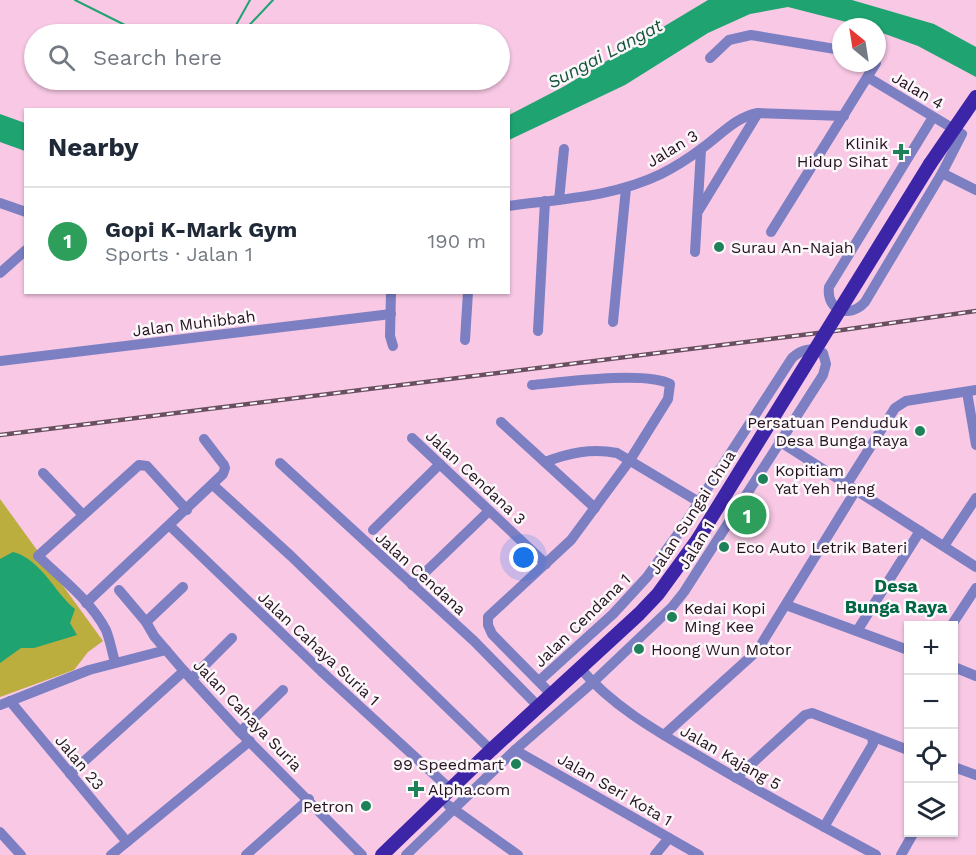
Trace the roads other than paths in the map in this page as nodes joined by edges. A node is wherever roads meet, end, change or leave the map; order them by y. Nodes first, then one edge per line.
1 (832, 48) edge
2 (710, 58) dead end
3 (872, 72) edge
4 (869, 78) junction
5 (976, 97) edge
6 (758, 113) junction
7 (844, 116) junction
8 (933, 117) junction
9 (954, 130) junction
10 (564, 149) dead end
11 (701, 150) junction
12 (942, 173) junction
13 (626, 188) junction
14 (976, 190) edge
15 (559, 200) junction
16 (545, 201) junction
17 (0, 203) edge
18 (510, 206) edge
19 (699, 210) junction
20 (24, 211) edge
21 (771, 232) dead end
22 (24, 252) edge
23 (695, 252) dead end
24 (0, 273) edge
25 (391, 294) edge
26 (468, 294) edge
27 (391, 314) junction
28 (614, 322) dead end
29 (538, 331) dead end
30 (465, 340) dead end
31 (393, 346) dead end
32 (0, 361) edge
33 (823, 375) joint
34 (532, 385) dead end
35 (971, 391) edge
36 (501, 422) dead end
37 (412, 438) dead end
38 (204, 439) dead end
39 (779, 441) junction
40 (976, 446) edge
41 (630, 460) junction
42 (545, 462) junction
43 (280, 463) dead end
44 (440, 464) junction
45 (43, 473) dead end
46 (213, 485) junction
47 (852, 487) junction
48 (976, 498) edge
49 (699, 502) junction
50 (595, 508) junction
51 (187, 510) junction
52 (489, 511) junction
53 (83, 515) junction
54 (170, 526) junction
55 (373, 530) dead end
56 (920, 531) junction
57 (944, 546) junction
58 (546, 564) junction
59 (976, 567) edge
60 (412, 585) junction
61 (183, 587) dead end
62 (976, 588) edge
63 (119, 590) dead end
64 (86, 603) junction
65 (786, 605) junction
66 (954, 621) edge
67 (147, 622) junction
68 (857, 631) junction
69 (619, 634) junction
70 (232, 638) dead end
71 (631, 646) junction
72 (904, 648) edge
73 (166, 650) junction
74 (115, 662) junction
75 (581, 669) junction
76 (958, 669) edge
77 (188, 675) junction
78 (976, 676) edge
79 (539, 681) junction
80 (592, 683) junction
81 (283, 690) dead end
82 (552, 694) junction
83 (5, 703) edge
84 (539, 707) junction
85 (240, 732) junction
86 (664, 735) junction
87 (872, 736) junction
88 (250, 741) junction
89 (904, 748) edge
90 (491, 750) junction
91 (515, 750) junction
92 (958, 768) edge
93 (70, 774) junction
94 (976, 775) edge
95 (736, 778) junction
96 (445, 794) junction
97 (309, 800) junction
98 (453, 809) junction
99 (824, 827) junction
100 (0, 832) edge
101 (911, 837) edge
102 (669, 838) junction
103 (127, 842) junction
104 (412, 853) edge
105 (21, 855) edge
106 (111, 855) edge
107 (246, 855) edge
108 (362, 855) edge
109 (382, 855) edge
110 (518, 855) edge
111 (655, 855) edge
112 (699, 855) edge
113 (876, 855) edge
114 (901, 855) edge

1 - 2 street
3 - 4 street
4 - 7 street, Jalan 4
4 - 8 street, Jalan 4
5 - 9 main road, Jalan Sungai Chua
6 - 7 street, Jalan 3
6 - 11 street, Jalan 3
6 - 19 street
7 - 21 street, Jalan 4
8 - 9 street, Jalan 4
8 - 12 street
9 - 12 street
9 - 69 main road, Jalan Sungai Chua, bridge
10 - 15 street
11 - 13 street, Jalan 3
11 - 19 street
12 - 14 street
13 - 15 street, Jalan 3
13 - 28 street
15 - 16 street, Jalan 3
16 - 18 street, Jalan 3
16 - 29 street
17 - 20 street
19 - 23 street
22 - 24 street
25 - 27 street
26 - 30 street
27 - 31 street
27 - 32 street, Jalan Muhibbah
33 - 39 street, Jalan 1
33 - 49 street, Jalan Cendana 1
34 - 41 street
35 - 40 street
35 - 47 street
36 - 42 street
37 - 44 street, Jalan Cendana 3
38 - 46 street
39 - 47 street
39 - 71 street, Jalan 1
41 - 42 street
41 - 49 street
41 - 50 street
42 - 50 street
43 - 60 street, Jalan Cendana
44 - 52 street, Jalan Cendana 3
44 - 55 street
45 - 53 street
46 - 51 street
46 - 90 street
47 - 56 street
47 - 65 street
48 - 57 street
49 - 79 street, Jalan Cendana 1
50 - 58 street
51 - 53 street
51 - 54 street
52 - 58 street, Jalan Cendana 3
52 - 60 street
53 - 64 street
54 - 64 street
54 - 96 street, Jalan Cahaya Suria 1
56 - 57 street
56 - 68 street
57 - 59 street
58 - 79 street
60 - 84 street, Jalan Cendana
61 - 67 street
62 - 66 street
63 - 67 street, Jalan Cahaya Suria
64 - 74 street
65 - 68 street
65 - 86 street
67 - 73 street, Jalan Cahaya Suria
68 - 72 street
69 - 71 street
69 - 75 main road, Jalan Sungai Chua
70 - 77 street
71 - 80 street, Jalan 1
73 - 74 street
73 - 77 street, Jalan Cahaya Suria
74 - 83 street
75 - 80 street, Jalan Kajang 5
75 - 82 main road, Jalan Sungai Chua
76 - 78 street
77 - 85 street, Jalan Cahaya Suria
77 - 93 street
79 - 82 street
80 - 86 street, Jalan Kajang 5
80 - 91 street, Jalan 1
81 - 85 street
82 - 84 main road, Jalan Sungai Chua
83 - 93 street, Jalan 23
84 - 90 main road, Jalan Sungai Chua
85 - 88 street, Jalan Cahaya Suria
86 - 95 street, Jalan Kajang 5
87 - 89 street
87 - 95 street
87 - 99 street
88 - 97 street, Jalan Cahaya Suria
88 - 103 street
90 - 96 main road, Jalan Sungai Chua
91 - 98 street, Jalan 1
91 - 102 street, Jalan Seri Kota 1
92 - 94 street
93 - 103 street, Jalan 23
95 - 99 street, Jalan Kajang 5
96 - 98 street, Jalan Cahaya Suria 1
96 - 109 main road, Jalan Sungai Chua
97 - 107 street
97 - 108 street, Jalan Cahaya Suria
98 - 104 street, Jalan 1
98 - 110 street, Jalan Cahaya Suria 1
99 - 113 street, Jalan Kajang 5
100 - 105 street
101 - 114 street
102 - 111 street
102 - 112 street, Jalan Seri Kota 1
103 - 106 street

